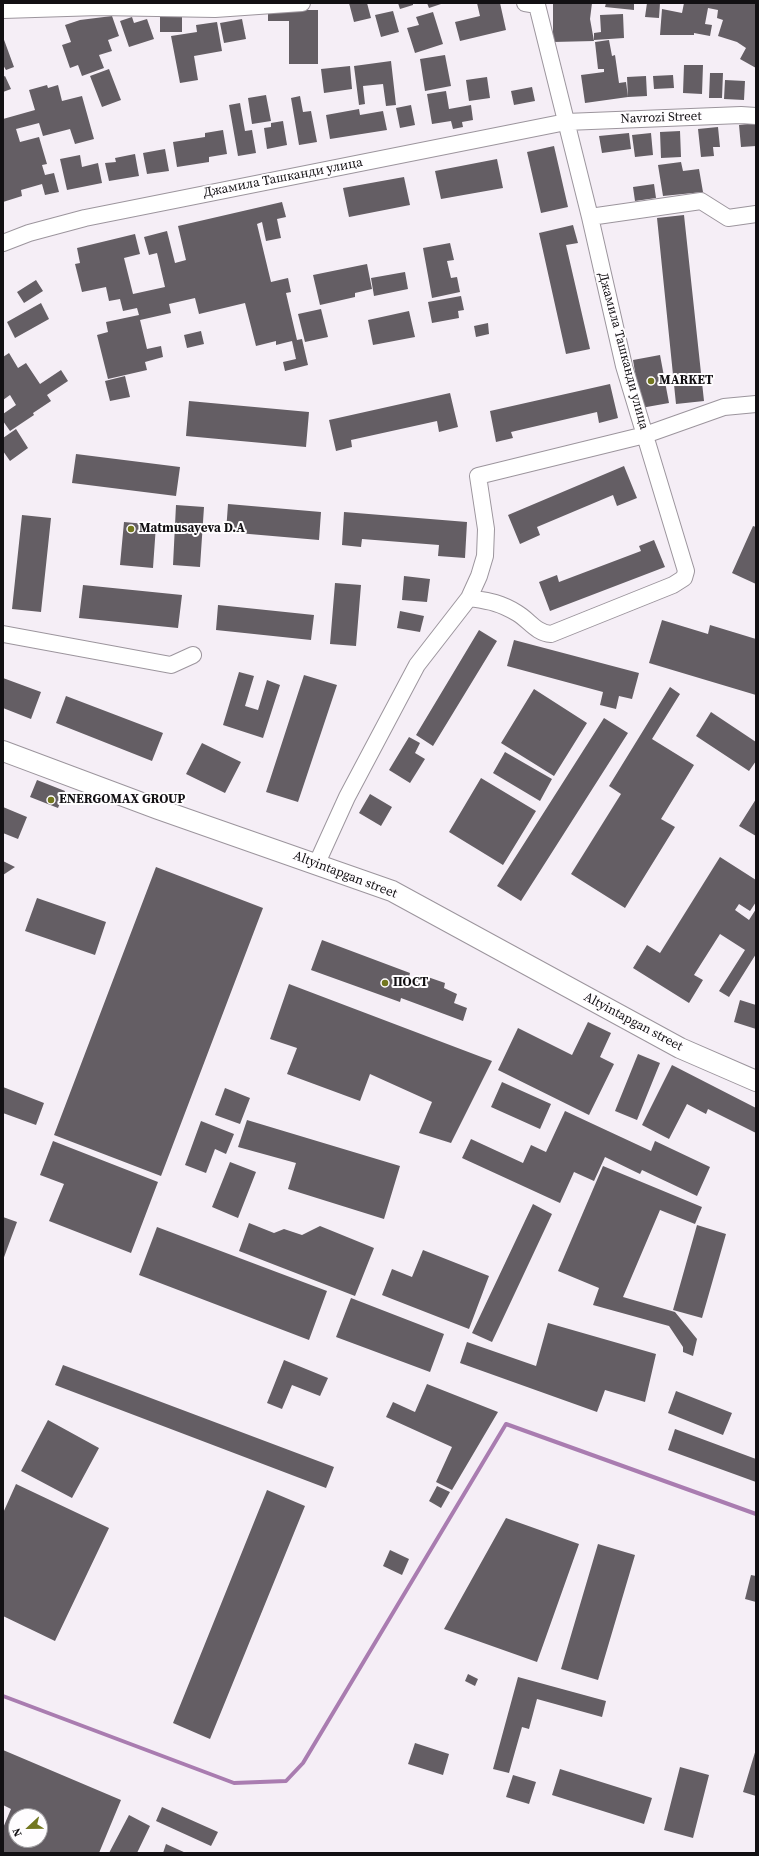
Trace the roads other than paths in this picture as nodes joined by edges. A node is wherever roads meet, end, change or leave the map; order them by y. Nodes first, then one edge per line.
1 (302, 3) edge
2 (534, 4) edge
3 (99, 5) edge
4 (3, 10) edge
5 (756, 116) edge
6 (566, 122) junction
7 (756, 214) edge
8 (590, 217) junction
9 (3, 242) edge
10 (756, 404) edge
11 (645, 435) junction
12 (469, 598) junction
13 (3, 634) edge
14 (193, 655) dead end
15 (3, 751) edge
16 (317, 863) junction
17 (756, 1081) edge

1 - 3 street
2 - 6 street, Джамила Ташканди улица
3 - 4 street
5 - 6 street, Navrozi Street
6 - 8 street, Джамила Ташканди улица
6 - 9 street, Джамила Ташканди улица
7 - 8 street
8 - 11 street, Джамила Ташканди улица
10 - 11 street
11 - 12 street
11 - 12 street, Джамила Ташканди улица
12 - 16 street
13 - 14 street
15 - 16 street, Altyintapgan street
16 - 17 street, Altyintapgan street

